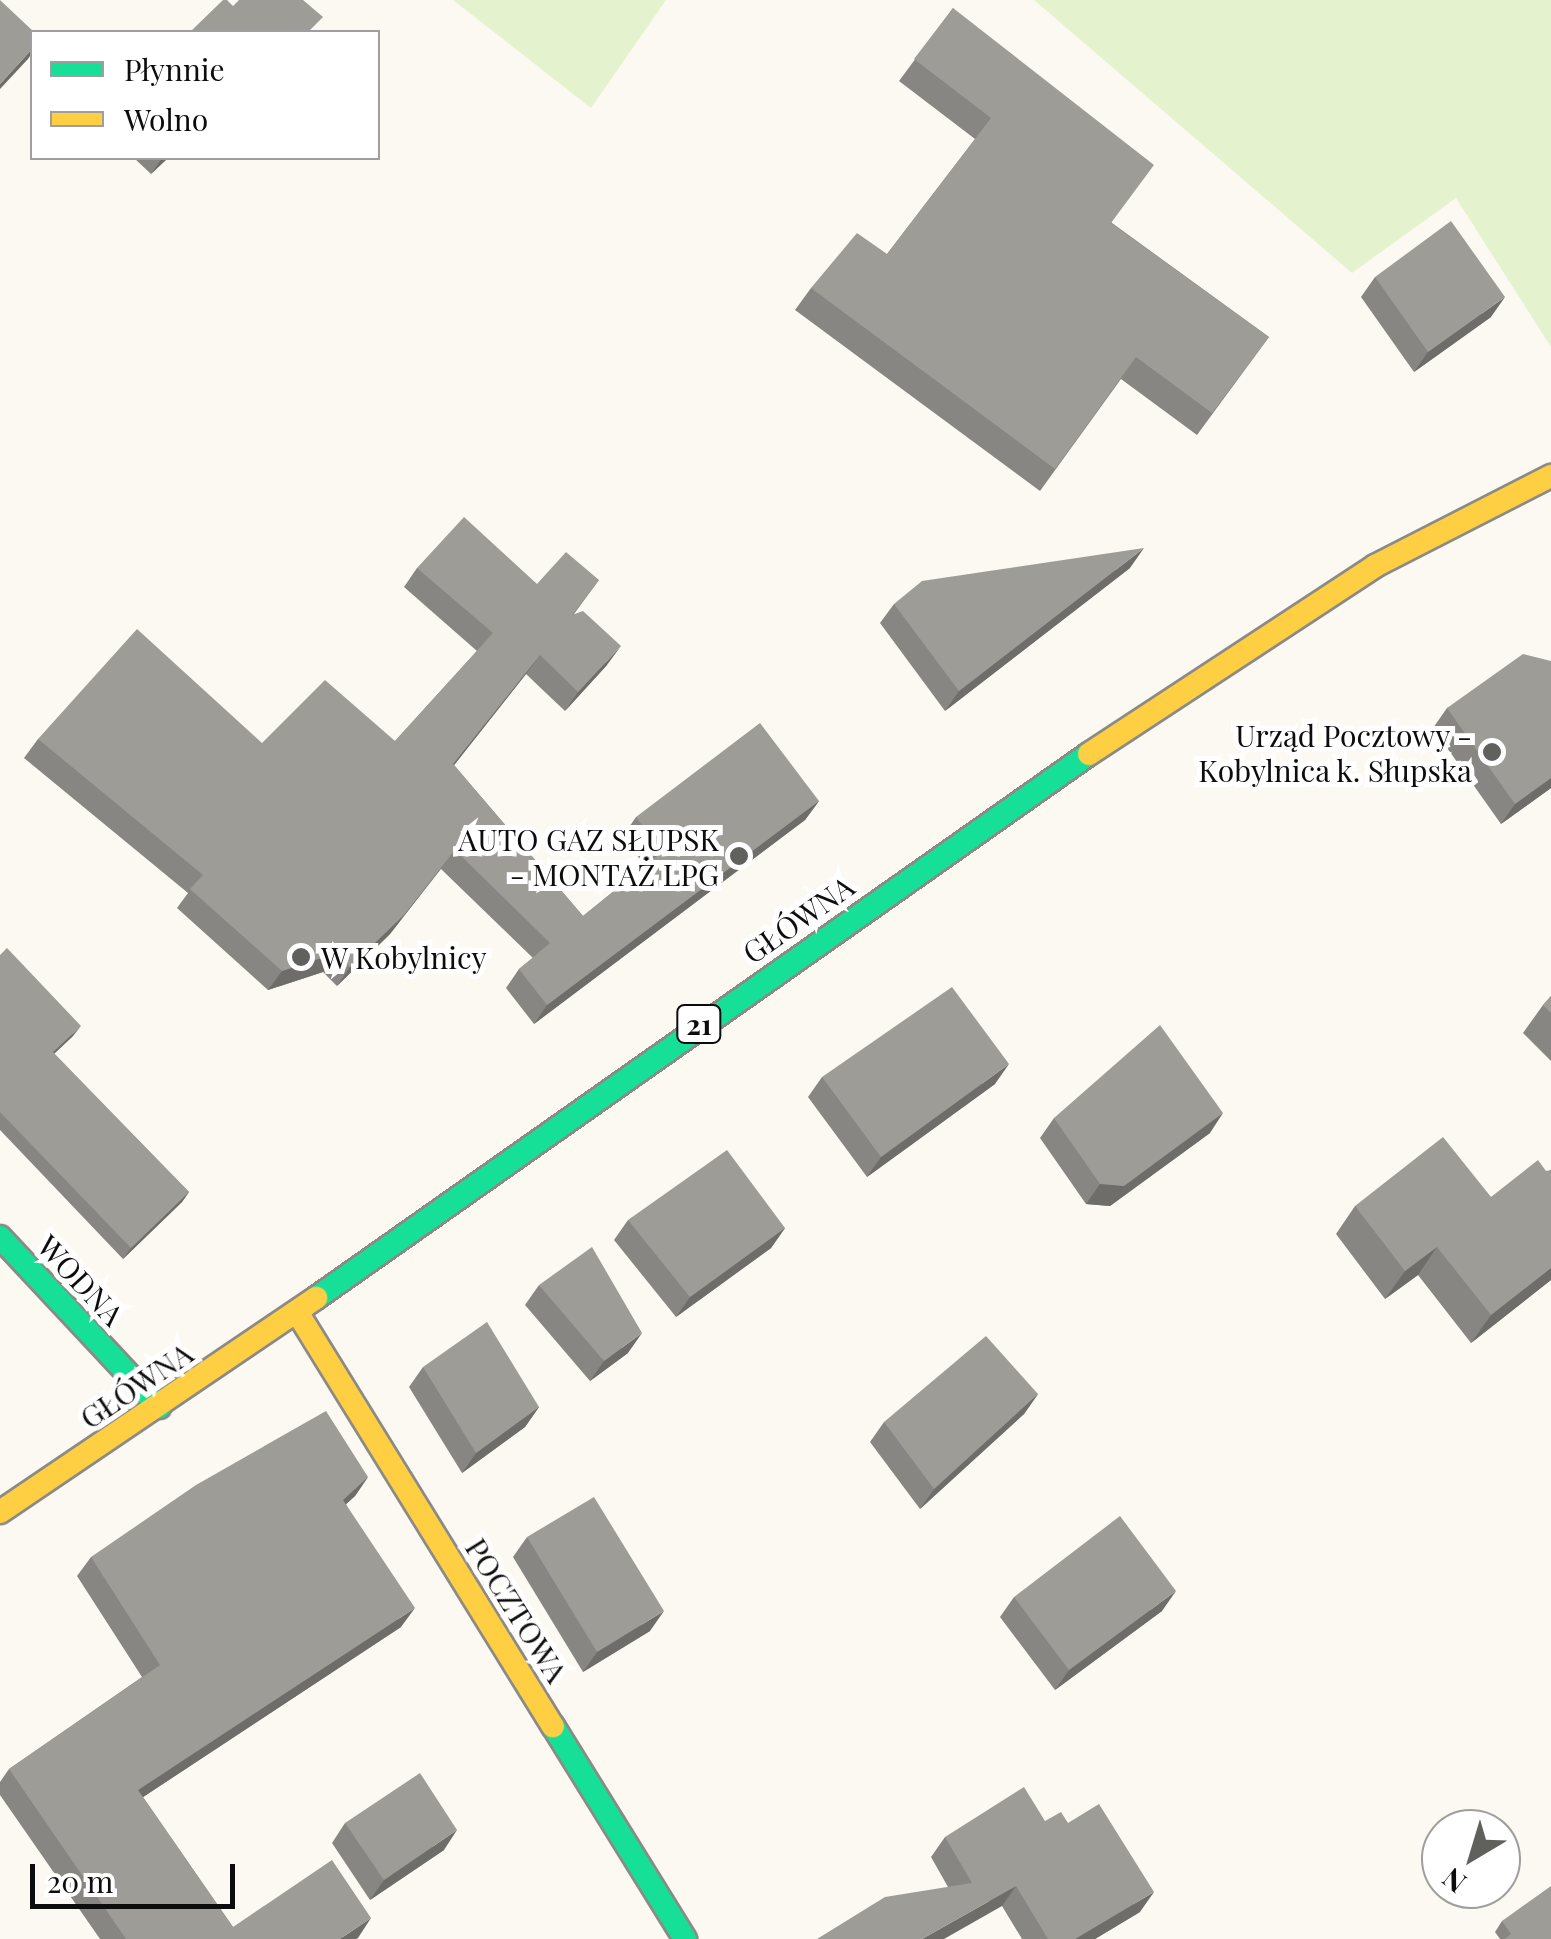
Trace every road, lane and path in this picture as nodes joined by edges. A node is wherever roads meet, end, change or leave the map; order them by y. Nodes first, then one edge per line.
1 (1551, 476) edge
2 (0, 1238) edge
3 (297, 1312) junction
4 (158, 1407) junction
5 (0, 1512) edge
6 (684, 1939) edge

1 - 3 main road, GŁÓWNA / 21
2 - 4 main road, WODNA
3 - 4 main road, GŁÓWNA / 21
3 - 6 main road, POCZTOWA
4 - 5 main road, GŁÓWNA / 21

